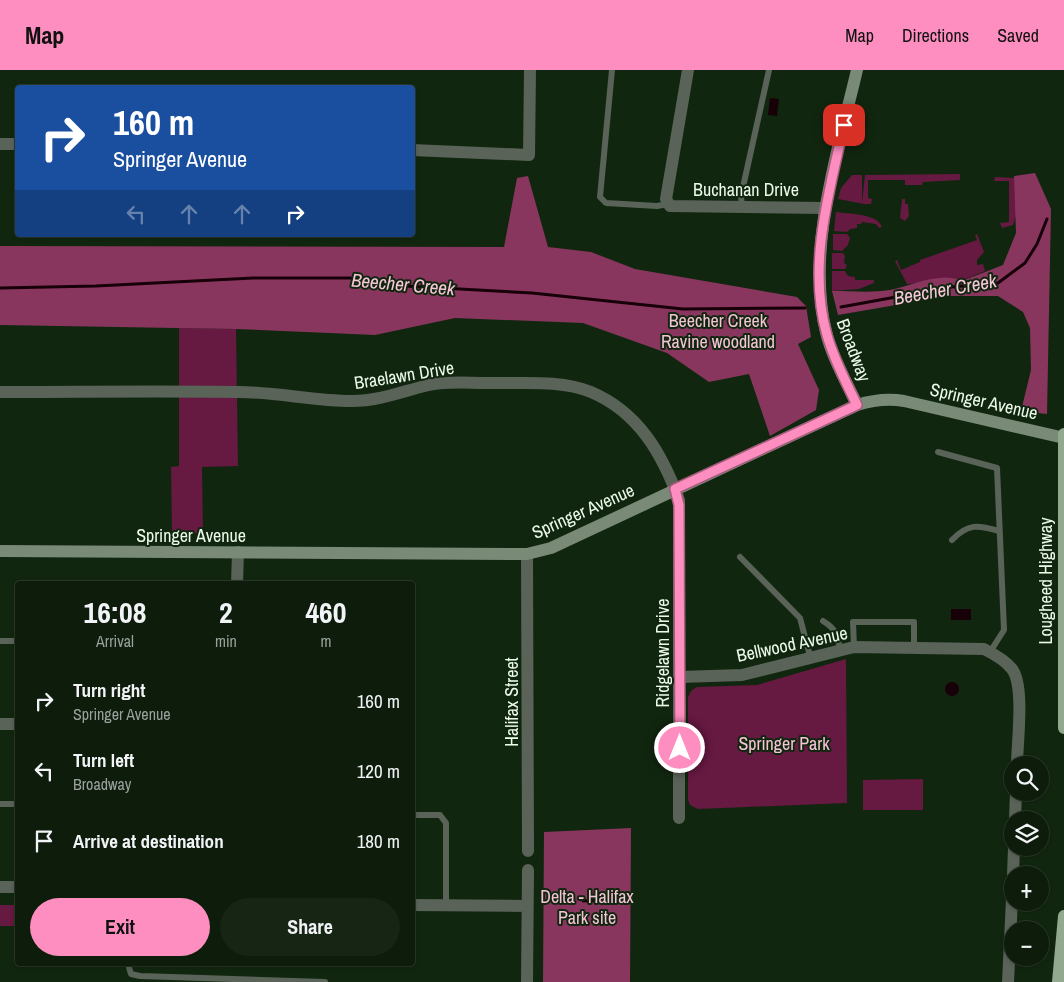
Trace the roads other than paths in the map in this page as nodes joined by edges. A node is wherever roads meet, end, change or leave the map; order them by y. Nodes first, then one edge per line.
1 (530, 70) edge
2 (612, 70) edge
3 (688, 70) edge
4 (769, 70) edge
5 (857, 70) edge
6 (0, 144) edge
7 (15, 144) edge
8 (415, 150) edge
9 (668, 204) junction
10 (742, 207) junction
11 (825, 208) junction
12 (0, 392) edge
13 (857, 405) junction
14 (1064, 434) edge
15 (1064, 438) edge
16 (938, 452) dead end
17 (675, 489) junction
18 (999, 531) junction
19 (952, 540) dead end
20 (0, 551) edge
21 (238, 552) junction
22 (527, 554) junction
23 (740, 557) dead end
24 (237, 581) edge
25 (823, 621) dead end
26 (0, 641) edge
27 (15, 642) edge
28 (854, 648) junction
29 (914, 648) junction
30 (840, 651) junction
31 (994, 655) junction
32 (810, 656) junction
33 (680, 677) junction
34 (0, 724) edge
35 (15, 724) edge
36 (1064, 728) edge
37 (1016, 756) edge
38 (0, 804) edge
39 (15, 804) edge
40 (415, 815) edge
41 (679, 818) dead end
42 (528, 851) dead end
43 (528, 870) dead end
44 (0, 887) edge
45 (15, 887) edge
46 (415, 905) edge
47 (446, 906) junction
48 (527, 906) junction
49 (1011, 911) edge
50 (1064, 916) edge
51 (128, 966) edge
52 (325, 982) edge
53 (527, 982) edge
54 (1008, 982) edge
55 (1058, 982) edge

1 - 8 street
2 - 9 lane
3 - 9 street
4 - 10 lane
5 - 11 street, Broadway
6 - 7 street
9 - 10 street, Buchanan Drive
10 - 11 street, Buchanan Drive
11 - 13 street, Broadway
12 - 17 street, Braelawn Drive
13 - 15 street, Springer Avenue
13 - 17 street, Springer Avenue
14 - 15 main road, Lougheed Highway
15 - 36 main road, Lougheed Highway
16 - 18 lane
17 - 22 street, Springer Avenue
17 - 33 street, Ridgelawn Drive
18 - 19 lane
18 - 31 lane
20 - 21 street, Springer Avenue
21 - 22 street, Springer Avenue
21 - 24 street
22 - 42 street, Halifax Street
23 - 32 lane
25 - 30 lane
26 - 27 lane
28 - 29 street, Bellwood Avenue
28 - 29 lane
28 - 30 street, Bellwood Avenue
29 - 31 street, Bellwood Avenue
30 - 32 street, Bellwood Avenue
31 - 37 street
32 - 33 street, Bellwood Avenue
33 - 41 street, Ridgelawn Drive
34 - 35 street
38 - 39 lane
40 - 47 lane
43 - 48 street
44 - 45 street
46 - 47 street
47 - 48 street
48 - 53 street
49 - 54 street
50 - 55 main road
51 - 52 lane

